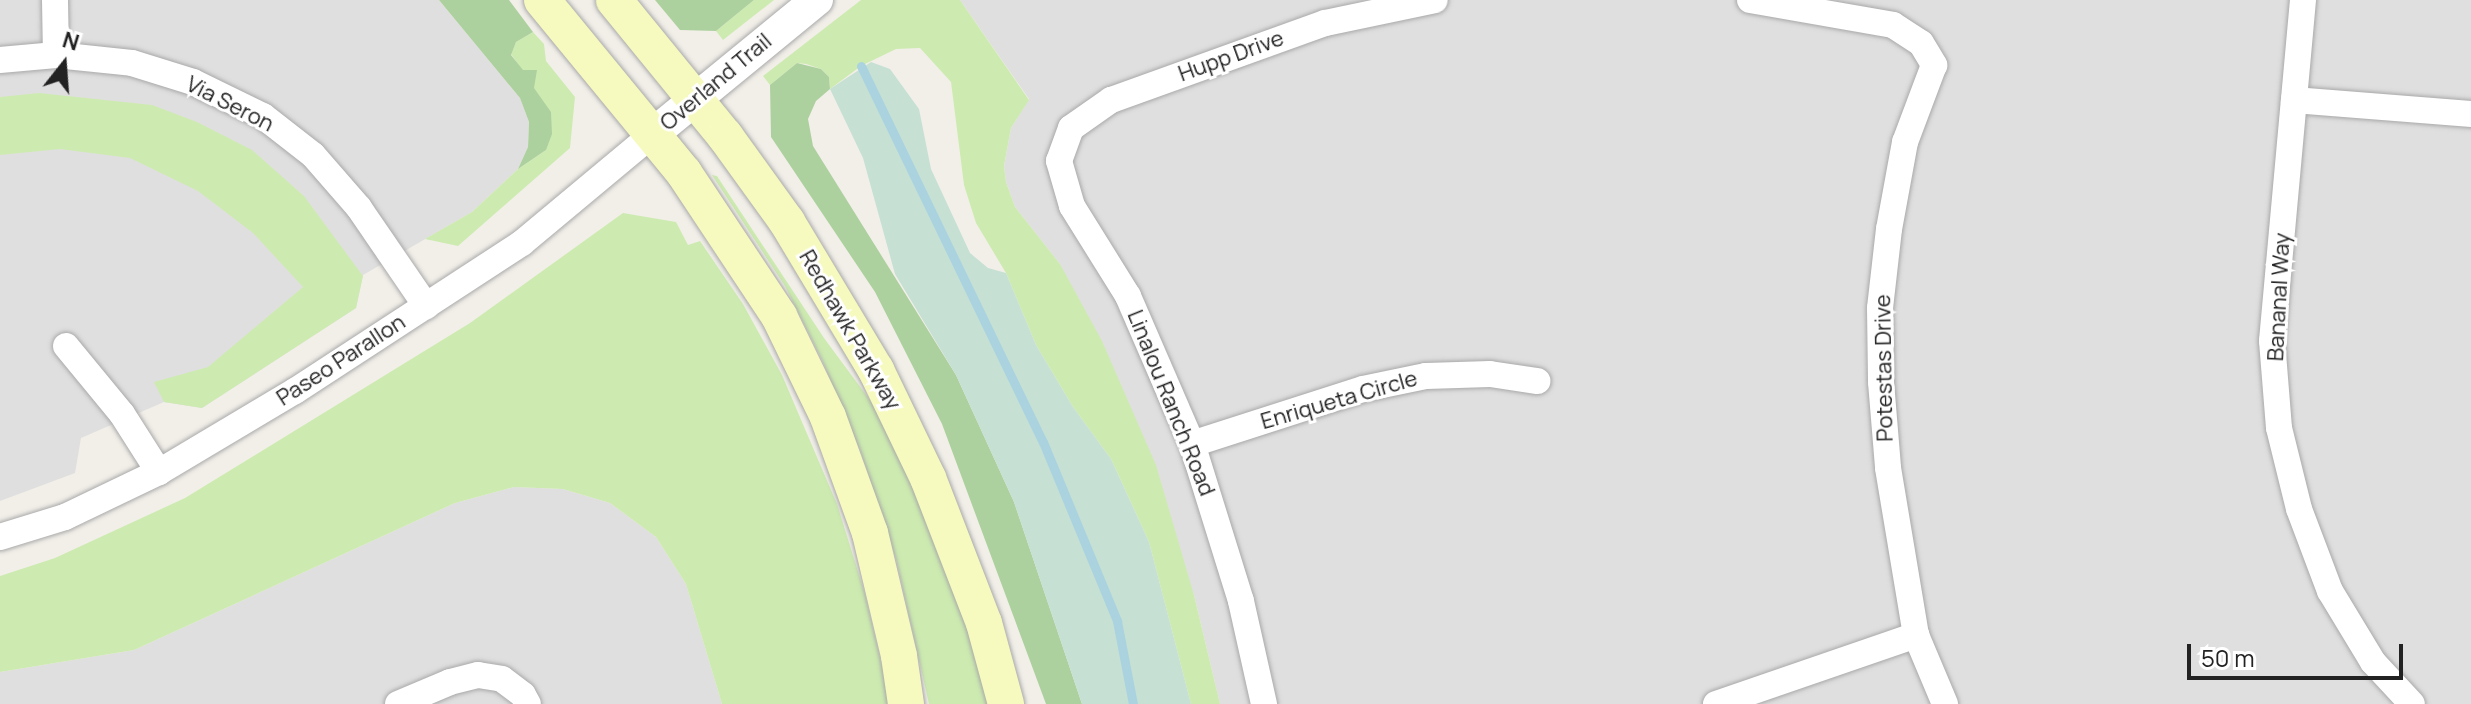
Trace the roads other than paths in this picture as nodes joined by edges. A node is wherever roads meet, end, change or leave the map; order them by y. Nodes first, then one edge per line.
1 (55, 0) edge
2 (542, 0) edge
3 (614, 0) edge
4 (817, 0) edge
5 (1435, 0) edge
6 (1750, 0) edge
7 (2303, 0) edge
8 (1322, 12) edge
9 (56, 55) junction
10 (0, 60) edge
11 (695, 99) junction
12 (2294, 100) junction
13 (2471, 114) edge
14 (653, 134) junction
15 (1059, 161) joint
16 (426, 306) junction
17 (66, 346) dead end
18 (1537, 381) dead end
19 (1192, 444) junction
20 (159, 472) junction
21 (0, 537) edge
22 (1916, 635) junction
23 (398, 704) edge
24 (528, 704) edge
25 (906, 704) edge
26 (1006, 704) edge
27 (1264, 704) edge
28 (1716, 704) edge
29 (1945, 704) edge
30 (2412, 704) edge

1 - 9 street
2 - 14 main road
3 - 11 main road, Redhawk Parkway
4 - 11 street, Overland Trail
5 - 8 street, Hupp Drive
6 - 22 street, Potestas Drive
7 - 12 street, Bananal Way
8 - 15 street, Hupp Drive
9 - 10 street, Via Seron
9 - 16 street, Via Seron
11 - 14 street, Overland Trail
11 - 26 main road, Redhawk Parkway
12 - 13 street
12 - 30 street, Bananal Way
14 - 16 street, Paseo Parallon
14 - 25 main road
15 - 19 street, Linalou Ranch Road
16 - 20 street, Paseo Parallon
17 - 20 street
18 - 19 street, Enriqueta Circle
19 - 27 street, Linalou Ranch Road
20 - 21 street, Paseo Parallon
22 - 28 street
22 - 29 street, Potestas Drive
23 - 24 street

